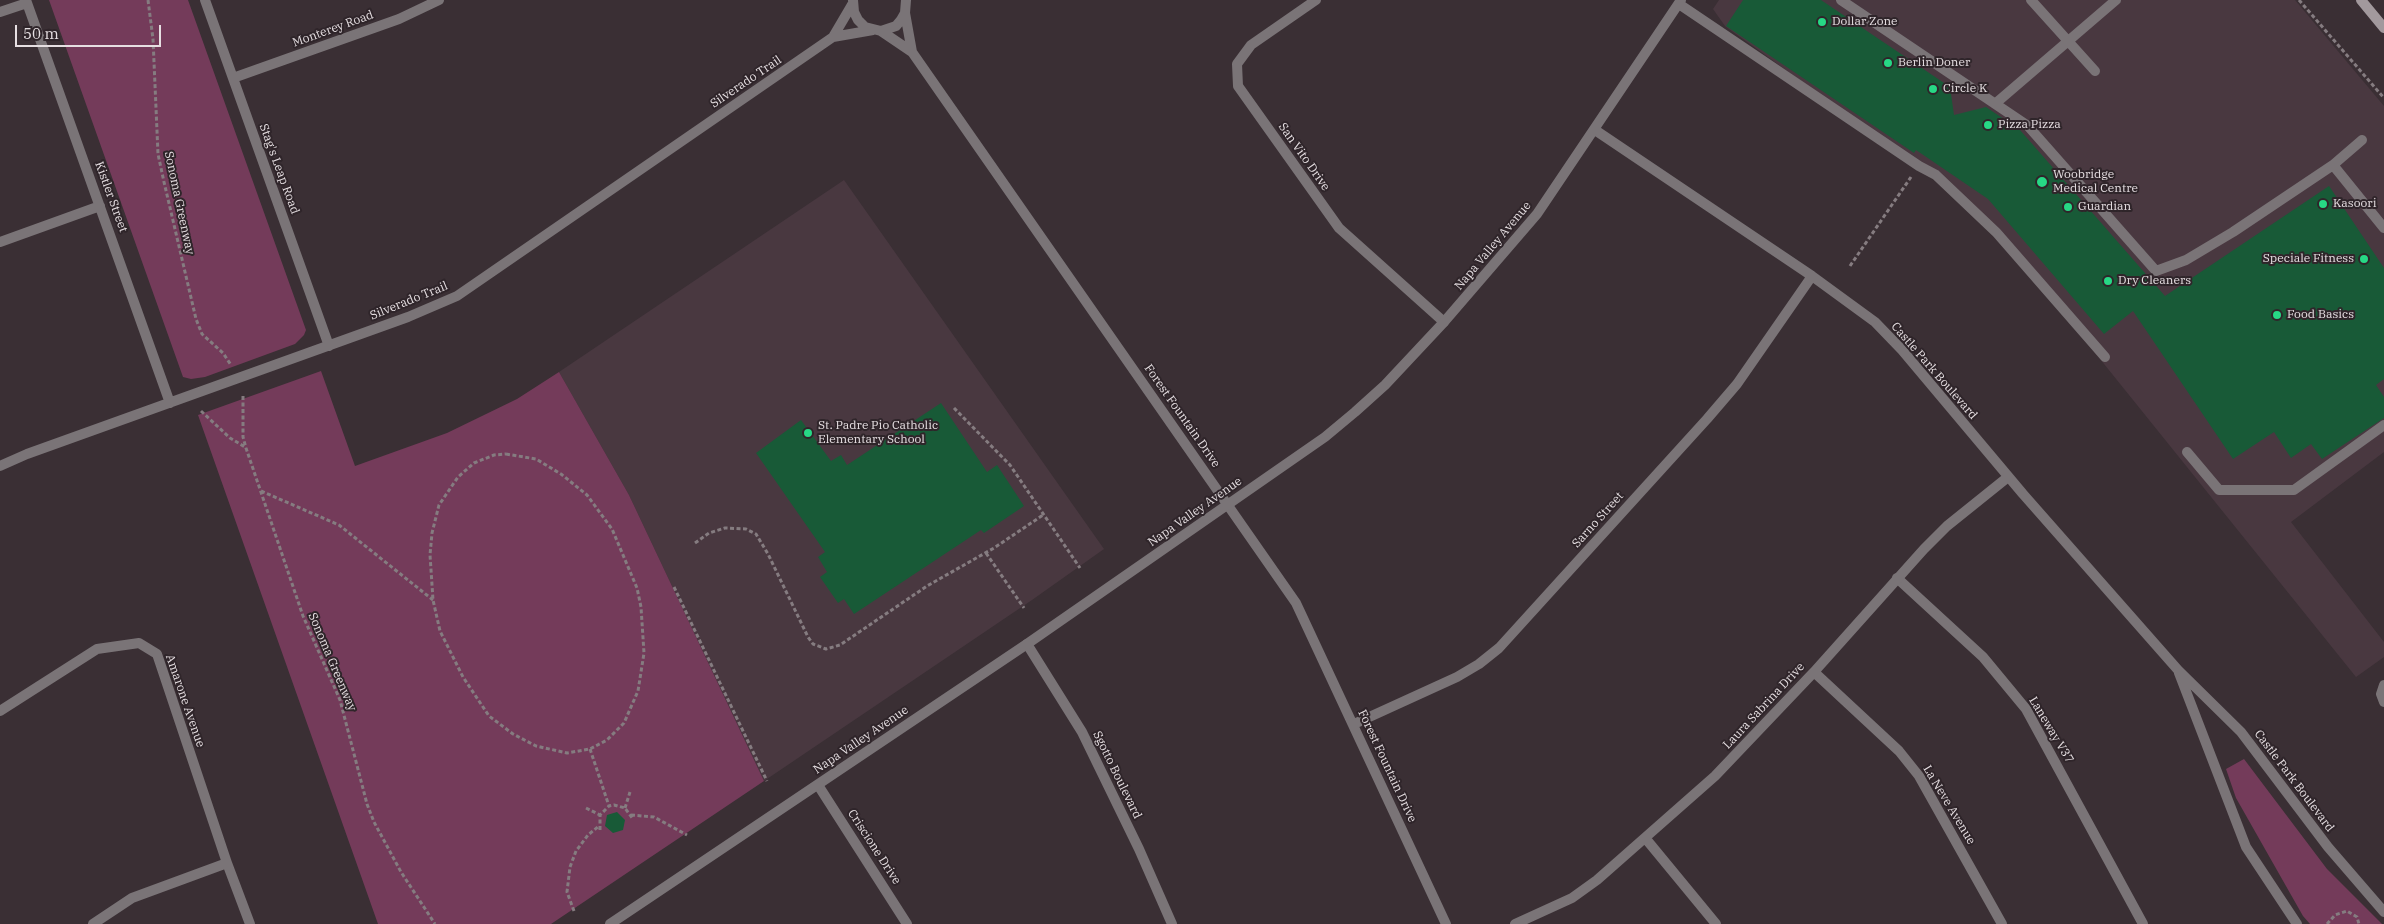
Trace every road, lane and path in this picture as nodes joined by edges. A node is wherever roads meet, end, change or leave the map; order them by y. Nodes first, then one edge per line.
1 (148, 0) edge
2 (205, 0) edge
3 (439, 0) edge
4 (1316, 0) edge
5 (1841, 0) edge
6 (2031, 0) edge
7 (2116, 0) edge
8 (2299, 0) edge
9 (2361, 0) edge
10 (26, 1) edge
11 (853, 2) edge
12 (1680, 2) edge
13 (907, 5) edge
14 (0, 12) edge
15 (2384, 28) edge
16 (877, 31) junction
17 (833, 38) junction
18 (2069, 43) junction
19 (912, 52) junction
20 (2095, 71) dead end
21 (233, 78) junction
22 (2384, 98) edge
23 (1996, 103) junction
24 (1595, 130) junction
25 (2362, 140) dead end
26 (2333, 165) junction
27 (1919, 166) junction
28 (100, 206) junction
29 (2384, 228) edge
30 (0, 242) edge
31 (1850, 266) dead end
32 (1812, 276) junction
33 (1444, 322) junction
34 (329, 346) junction
35 (2105, 358) dead end
36 (232, 366) dead end
37 (243, 396) dead end
38 (170, 403) junction
39 (954, 408) dead end
40 (201, 412) dead end
41 (2384, 425) edge
42 (246, 448) junction
43 (2187, 452) dead end
44 (0, 466) edge
45 (2008, 477) junction
46 (261, 491) junction
47 (1228, 504) junction
48 (1043, 515) junction
49 (694, 543) dead end
50 (986, 553) junction
51 (1080, 568) dead end
52 (1897, 578) junction
53 (674, 587) dead end
54 (433, 600) junction
55 (1024, 608) dead end
56 (1027, 644) junction
57 (2178, 670) junction
58 (1814, 672) junction
59 (2384, 685) edge
60 (2384, 702) edge
61 (0, 711) edge
62 (1354, 724) junction
63 (590, 749) junction
64 (767, 781) dead end
65 (818, 785) junction
66 (630, 792) dead end
67 (609, 806) junction
68 (586, 808) dead end
69 (625, 808) junction
70 (600, 815) junction
71 (687, 835) dead end
72 (1646, 839) junction
73 (227, 863) junction
74 (574, 911) dead end
75 (2384, 912) edge
76 (2360, 913) dead end
77 (2357, 917) junction
78 (615, 923) edge
79 (93, 924) edge
80 (250, 924) edge
81 (435, 924) edge
82 (906, 924) edge
83 (1172, 924) edge
84 (1446, 924) edge
85 (1515, 924) edge
86 (1716, 924) edge
87 (2002, 924) edge
88 (2143, 924) edge
89 (2296, 924) edge
90 (2327, 924) edge
91 (2359, 924) edge

1 - 36 path, Sonoma Greenway
2 - 21 street, Stag's Leap Road
3 - 21 street, Monterey Road
4 - 33 street, San Vito Drive
5 - 23 street
6 - 18 street
7 - 18 street
8 - 22 path
9 - 15 main road
10 - 14 street
10 - 28 street, Kistler Street
11 - 16 street, Forest Fountain Drive
11 - 17 street, Silverado Trail
12 - 24 street, Napa Valley Avenue
12 - 27 street
13 - 16 street
13 - 19 street, Forest Fountain Drive
16 - 17 street, Silverado Trail
16 - 19 street, Forest Fountain Drive
17 - 34 street, Silverado Trail
18 - 20 street
18 - 23 street
19 - 47 street, Forest Fountain Drive
21 - 34 street, Stag's Leap Road
23 - 26 street
24 - 32 street, Castle Park Boulevard
24 - 33 street, Napa Valley Avenue
25 - 26 street
26 - 29 street
27 - 31 path
27 - 35 street
28 - 30 street
28 - 38 street, Kistler Street
32 - 45 street, Castle Park Boulevard
32 - 62 street, Sarno Street
33 - 47 street, Napa Valley Avenue
34 - 38 street, Silverado Trail
37 - 42 path, Sonoma Greenway
38 - 44 street, Silverado Trail
39 - 48 path
40 - 42 path
41 - 43 street
42 - 46 path, Sonoma Greenway
45 - 52 street, Laura Sabrina Drive
45 - 57 street, Castle Park Boulevard
46 - 54 path
46 - 81 path, Sonoma Greenway
47 - 56 street, Napa Valley Avenue
47 - 62 street, Forest Fountain Drive
48 - 50 path
48 - 51 path
49 - 50 path
50 - 55 path
52 - 58 street, Laura Sabrina Drive
52 - 88 street, Laneway V37
53 - 64 path
54 - 63 path
54 - 63 path
56 - 65 street, Napa Valley Avenue
56 - 83 street, Sgotto Boulevard
57 - 75 street, Castle Park Boulevard
57 - 89 street, Castle Park Boulevard
58 - 72 street, Laura Sabrina Drive
58 - 87 street, La Neve Avenue
59 - 60 street
61 - 73 street, Amarone Avenue
62 - 84 street, Forest Fountain Drive
63 - 67 path
65 - 78 street, Napa Valley Avenue
65 - 82 street, Criscione Drive
66 - 69 path
67 - 69 path
67 - 70 path
68 - 70 path
69 - 71 path
70 - 74 path
72 - 85 street, Laura Sabrina Drive
72 - 86 street
73 - 79 street
73 - 80 street, Amarone Avenue
76 - 77 path
77 - 90 path
77 - 91 path

